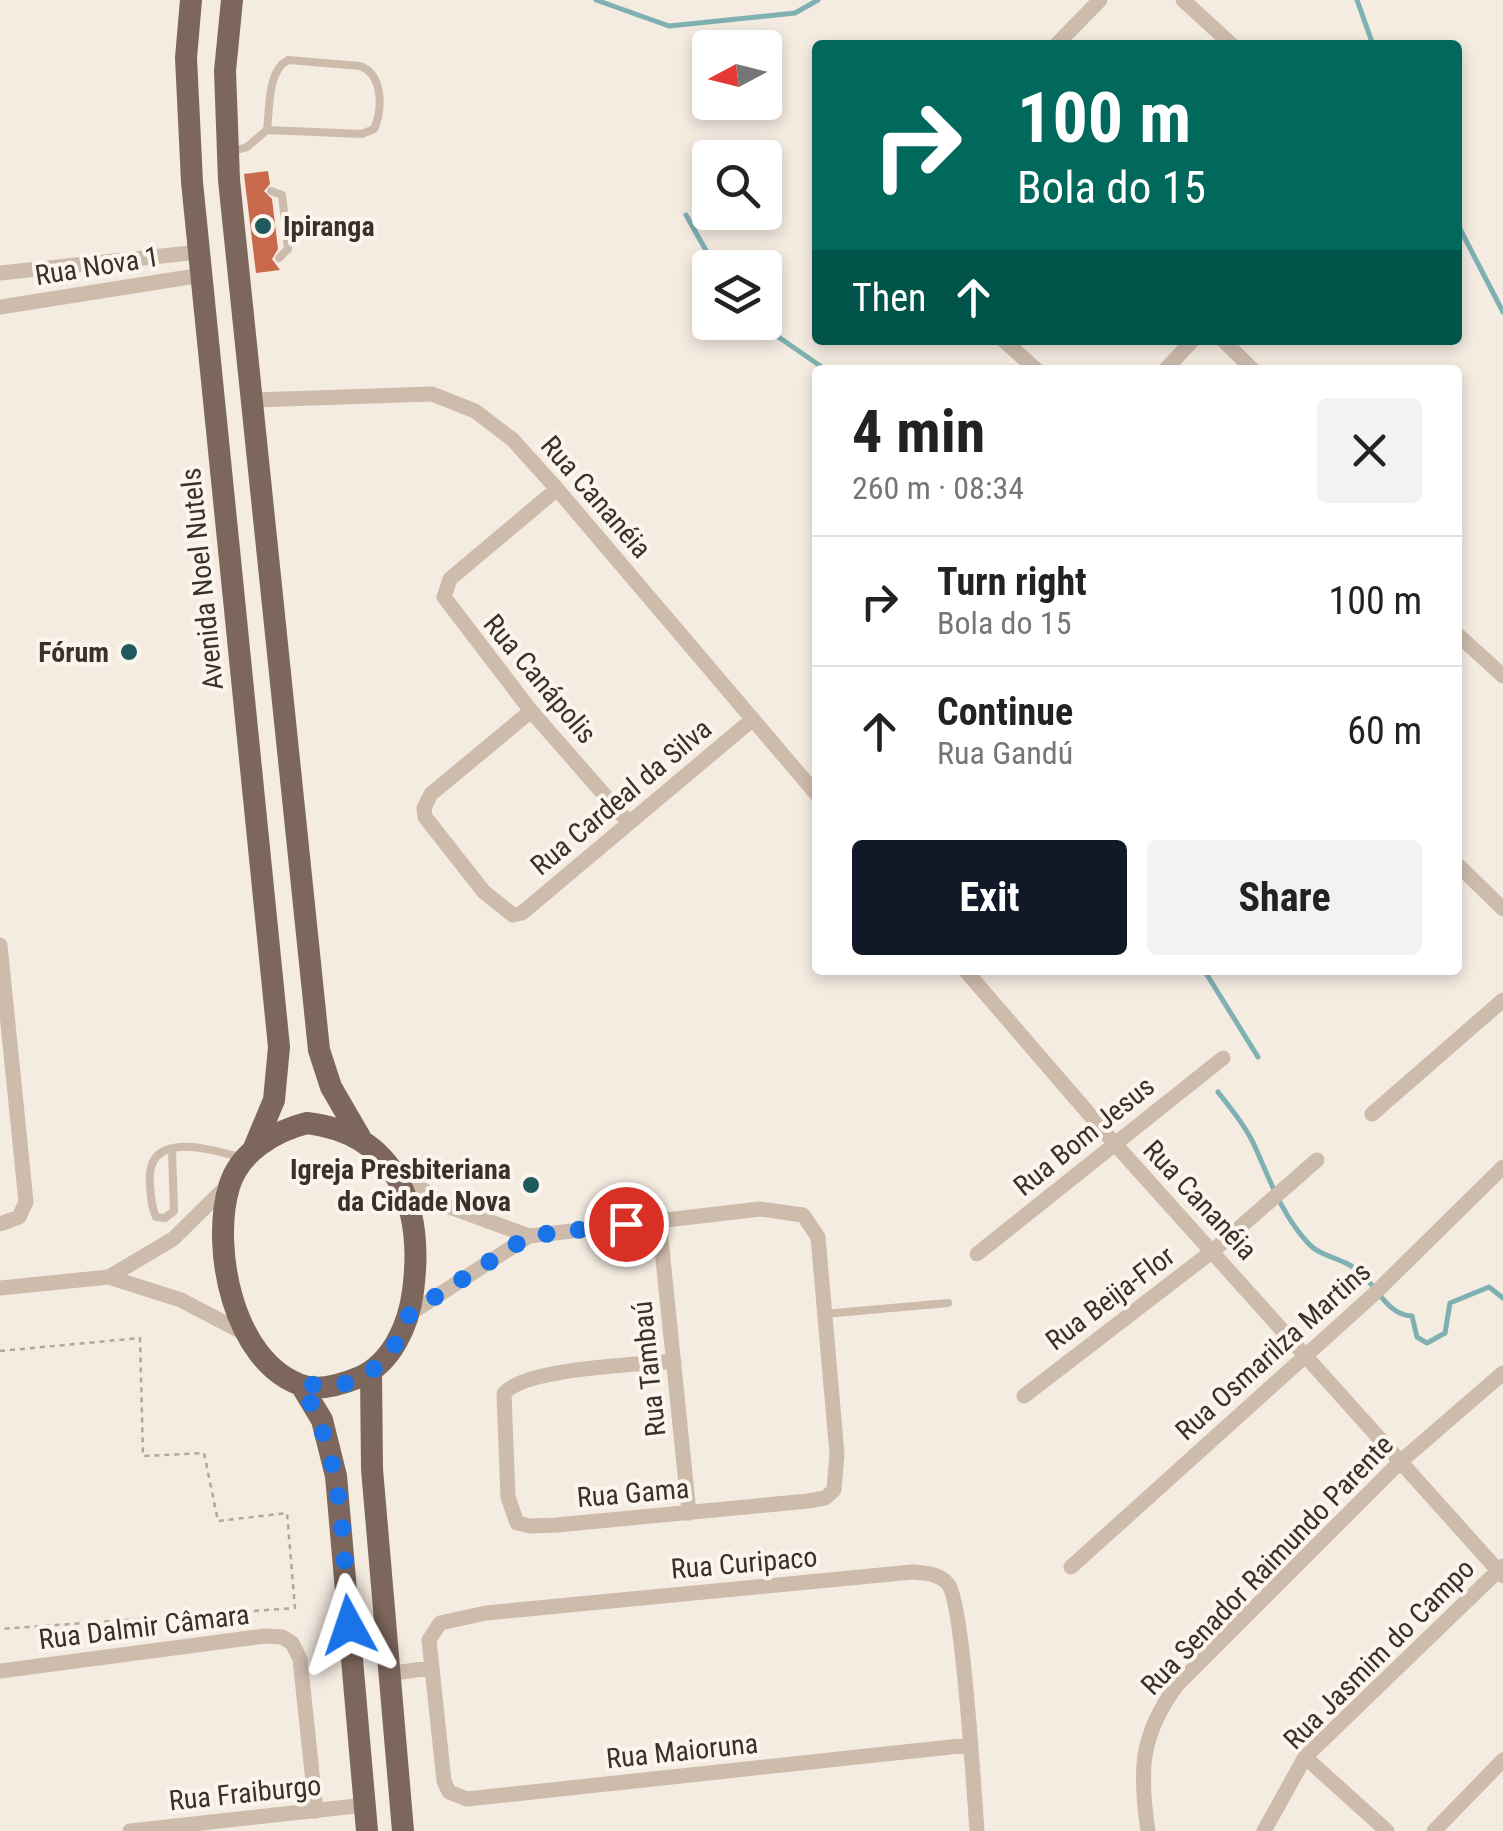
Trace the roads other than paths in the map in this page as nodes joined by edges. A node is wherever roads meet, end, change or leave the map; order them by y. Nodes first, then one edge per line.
1 (192, 0) edge
2 (232, 0) edge
3 (1100, 0) edge
4 (1183, 0) edge
5 (1061, 40) edge
6 (1227, 40) edge
7 (267, 130) junction
8 (228, 152) junction
9 (271, 191) dead end
10 (278, 258) dead end
11 (200, 263) junction
12 (0, 273) edge
13 (0, 307) edge
14 (1009, 345) edge
15 (1188, 345) edge
16 (1227, 345) edge
17 (1031, 365) edge
18 (1170, 365) edge
19 (1248, 365) edge
20 (252, 400) junction
21 (558, 489) junction
22 (1462, 639) edge
23 (1503, 676) edge
24 (531, 711) junction
25 (753, 719) junction
26 (812, 789) edge
27 (629, 823) junction
28 (1462, 867) edge
29 (1500, 898) edge
30 (0, 945) edge
31 (969, 975) edge
32 (1503, 1000) edge
33 (1222, 1058) dead end
34 (1372, 1114) dead end
35 (360, 1138) junction
36 (1114, 1144) junction
37 (172, 1150) junction
38 (250, 1153) junction
39 (1316, 1160) dead end
40 (390, 1166) junction
41 (1503, 1168) edge
42 (229, 1184) junction
43 (659, 1220) junction
44 (0, 1224) edge
45 (529, 1236) junction
46 (1214, 1250) junction
47 (977, 1254) dead end
48 (109, 1277) junction
49 (0, 1288) edge
50 (948, 1303) dead end
51 (410, 1313) junction
52 (824, 1314) junction
53 (244, 1334) junction
54 (1307, 1356) junction
55 (674, 1360) junction
56 (371, 1372) junction
57 (1503, 1373) edge
58 (301, 1385) junction
59 (1024, 1396) dead end
60 (1400, 1462) junction
61 (688, 1513) junction
62 (1071, 1567) dead end
63 (1502, 1571) edge
64 (430, 1668) junction
65 (0, 1671) edge
66 (388, 1674) junction
67 (970, 1744) junction
68 (1305, 1758) junction
69 (1503, 1760) edge
70 (365, 1805) junction
71 (316, 1811) junction
72 (130, 1831) edge
73 (367, 1831) edge
74 (403, 1831) edge
75 (978, 1831) edge
76 (1148, 1831) edge
77 (1264, 1831) edge
78 (1387, 1831) edge
79 (1434, 1831) edge

1 - 11 main road, Avenida Noel Nutels
2 - 8 main road
3 - 5 street
4 - 6 street
7 - 7 lane
7 - 8 lane
8 - 20 main road
9 - 10 lane
11 - 12 street
11 - 13 street, Rua Nova 1
11 - 38 main road, Avenida Noel Nutels
14 - 17 street
15 - 18 street
16 - 19 street
20 - 21 street, Rua Cananéia
20 - 35 main road
21 - 24 street, Rua Canápolis
21 - 25 street, Rua Cananéia
22 - 23 street
24 - 27 street, Rua Canápolis
24 - 27 street, Rua Cardeal da Silva
25 - 26 street, Rua Cananéia
25 - 27 street, Rua Cardeal da Silva
28 - 29 street
30 - 44 street
31 - 36 street, Rua Cananéia
32 - 34 street
33 - 36 street, Rua Bom Jesus
35 - 38 main road
35 - 40 main road
36 - 46 street, Rua Cananéia
36 - 47 street, Rua Bom Jesus
37 - 37 lane
37 - 38 lane
38 - 42 main road
39 - 46 street, Rua Beija-Flor
40 - 45 street
40 - 51 main road
41 - 54 street, Rua Osmarilza Martins
42 - 48 street
42 - 53 main road
43 - 45 street
43 - 52 street
43 - 55 street, Rua Tambaú
45 - 51 street
46 - 54 street, Rua Cananéia
46 - 59 street, Rua Beija-Flor
48 - 49 street
48 - 53 street
50 - 52 lane
51 - 56 main road
52 - 61 street, Rua Gama
53 - 58 main road
54 - 60 street, Rua Cananéia
54 - 62 street, Rua Osmarilza Martins
55 - 61 street, Rua Tambaú
55 - 61 street, Rua Gama
56 - 58 main road
56 - 66 main road
57 - 60 street, Rua Senador Raimundo Parente
58 - 70 main road
60 - 63 street, Rua Cananéia
60 - 76 street, Rua Senador Raimundo Parente
63 - 68 street, Rua Jasmim do Campo
64 - 66 street
64 - 67 street, Rua Maioruna
64 - 67 street, Rua Curipaco
65 - 71 street, Rua Dalmir Câmara
66 - 74 main road
67 - 75 street
68 - 77 street, Rua Jasmim do Campo
68 - 78 street
69 - 79 street
70 - 71 street, Rua Fraiburgo
70 - 73 main road
71 - 72 street, Rua Fraiburgo

